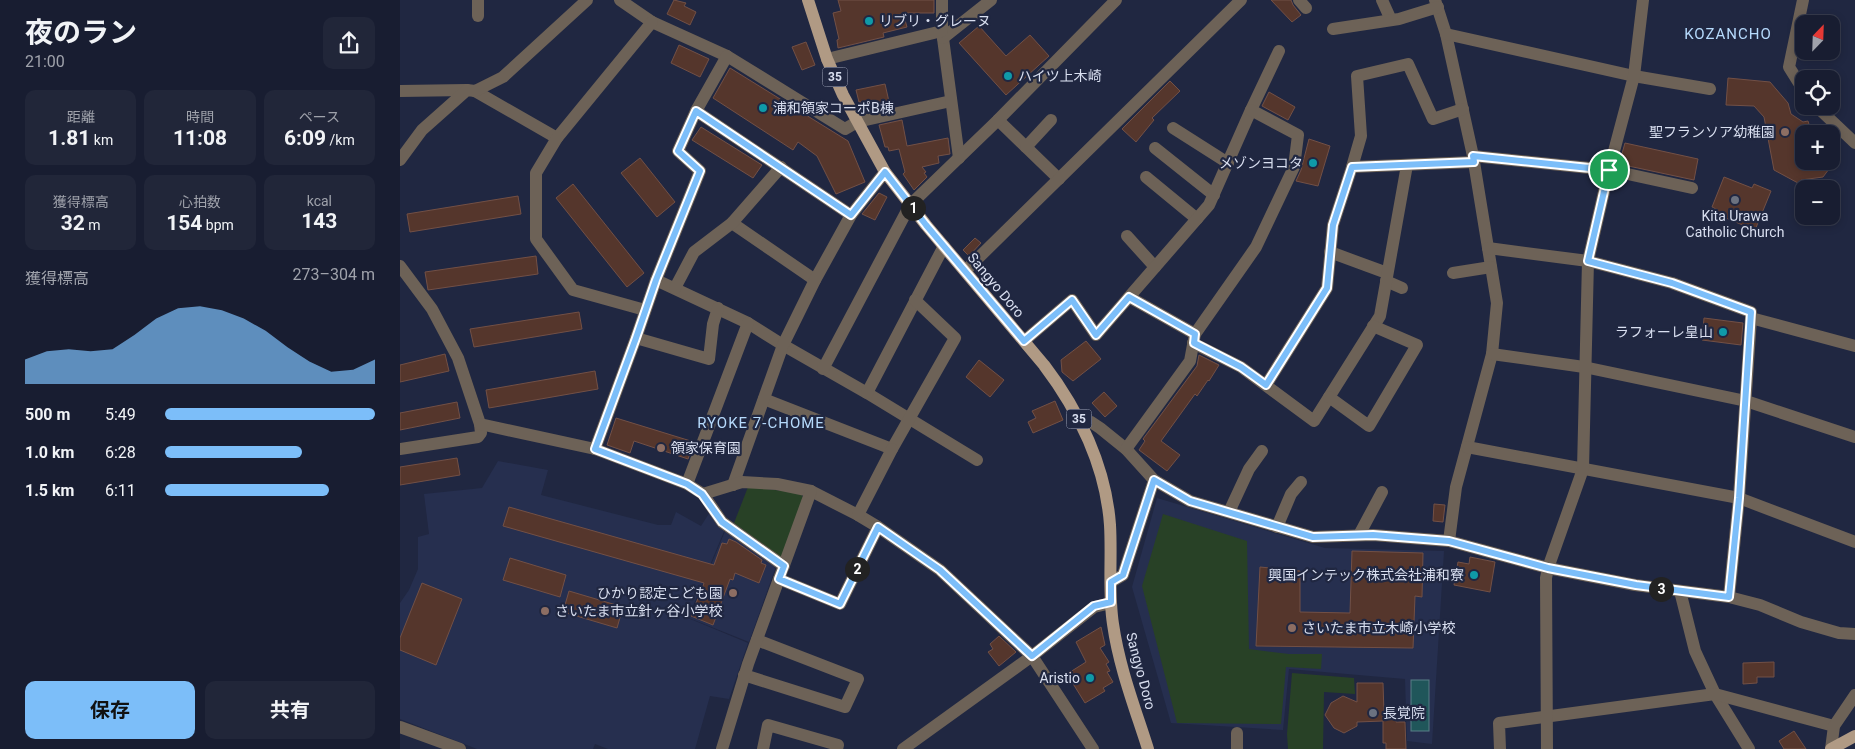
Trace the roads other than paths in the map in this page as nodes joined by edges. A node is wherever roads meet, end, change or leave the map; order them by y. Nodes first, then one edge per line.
1 (478, 0) edge
2 (586, 0) edge
3 (620, 0) edge
4 (808, 0) edge
5 (942, 0) edge
6 (991, 0) edge
7 (1116, 0) edge
8 (1241, 0) edge
9 (1382, 0) edge
10 (1643, 0) edge
11 (1803, 0) edge
12 (1437, 3) edge
13 (1802, 15) edge
14 (478, 16) dead end
15 (1391, 20) junction
16 (652, 22) junction
17 (1333, 29) dead end
18 (943, 34) junction
19 (1446, 34) junction
20 (1279, 51) dead end
21 (727, 56) junction
22 (1795, 57) edge
23 (827, 59) junction
24 (1634, 76) junction
25 (1795, 77) edge
26 (1710, 89) dead end
27 (400, 91) edge
28 (471, 91) junction
29 (951, 101) junction
30 (1462, 109) junction
31 (1251, 110) junction
32 (696, 111) junction
33 (1826, 115) edge
34 (998, 120) junction
35 (1051, 120) dead end
36 (857, 122) junction
37 (1173, 128) dead end
38 (557, 138) junction
39 (1855, 142) edge
40 (1026, 147) junction
41 (1155, 148) dead end
42 (959, 158) junction
43 (1473, 159) junction
44 (400, 160) edge
45 (1228, 162) junction
46 (1407, 165) junction
47 (781, 167) junction
48 (1352, 167) junction
49 (1609, 170) junction
50 (885, 172) junction
51 (1146, 177) dead end
52 (1059, 179) junction
53 (1692, 188) dead end
54 (1214, 195) junction
55 (910, 205) junction
56 (851, 215) junction
57 (1197, 219) junction
58 (732, 223) junction
59 (1127, 236) dead end
60 (944, 246) junction
61 (1488, 248) junction
62 (1330, 252) junction
63 (1588, 261) junction
64 (400, 266) edge
65 (1155, 267) junction
66 (1491, 267) junction
67 (965, 271) junction
68 (1453, 273) dead end
69 (1387, 277) junction
70 (656, 280) junction
71 (814, 280) junction
72 (675, 288) junction
73 (1402, 288) dead end
74 (1129, 297) junction
75 (916, 300) junction
76 (718, 308) junction
77 (645, 310) junction
78 (1751, 318) junction
79 (748, 323) junction
80 (1373, 326) junction
81 (636, 338) junction
82 (1194, 339) junction
83 (1024, 341) junction
84 (783, 345) junction
85 (1855, 346) edge
86 (1492, 354) junction
87 (1584, 367) junction
88 (823, 369) junction
89 (1266, 385) junction
90 (867, 393) junction
91 (1329, 397) junction
92 (764, 399) junction
93 (1746, 401) junction
94 (909, 419) junction
95 (1080, 421) junction
96 (480, 424) junction
97 (1855, 437) edge
98 (1466, 447) junction
99 (400, 449) edge
100 (595, 449) junction
101 (892, 449) junction
102 (1126, 449) junction
103 (1262, 451) dead end
104 (977, 460) dead end
105 (1583, 469) junction
106 (1154, 480) junction
107 (1301, 482) dead end
108 (687, 484) junction
109 (733, 485) junction
110 (811, 491) junction
111 (1382, 492) dead end
112 (702, 494) junction
113 (1739, 498) junction
114 (1228, 512) junction
115 (858, 515) junction
116 (878, 527) junction
117 (1277, 527) junction
118 (1359, 536) junction
119 (1449, 541) junction
120 (1855, 542) edge
121 (784, 566) junction
122 (1548, 568) junction
123 (779, 579) junction
124 (1111, 582) junction
125 (1680, 591) junction
126 (1729, 597) junction
127 (1111, 602) junction
128 (1855, 634) edge
129 (757, 640) junction
130 (1032, 656) junction
131 (744, 675) junction
132 (1714, 694) junction
133 (1855, 695) edge
134 (1546, 717) junction
135 (1834, 726) junction
136 (400, 727) edge
137 (1237, 733) dead end
138 (1855, 736) edge
139 (460, 749) edge
140 (722, 749) edge
141 (763, 749) edge
142 (837, 749) edge
143 (903, 749) edge
144 (1093, 749) edge
145 (1148, 749) edge
146 (1237, 749) edge
147 (1500, 749) edge
148 (1547, 749) edge
149 (1749, 749) edge
150 (1831, 749) edge

1 - 14 street
2 - 28 street
3 - 16 street
4 - 23 main road, Sangyo Doro / 35
5 - 18 street
6 - 18 street
7 - 34 street
8 - 52 street
9 - 15 street
10 - 24 street
11 - 13 street
12 - 15 street
12 - 19 street
15 - 17 street
16 - 21 street
16 - 38 street
18 - 23 street
18 - 29 street
19 - 24 street
19 - 30 street
20 - 31 street
21 - 32 street
21 - 36 street
22 - 25 street
23 - 36 main road, Sangyo Doro / 35
24 - 26 street
24 - 49 street
27 - 28 street
28 - 38 street
28 - 44 street
29 - 36 street
29 - 42 street
30 - 43 street
30 - 48 street
31 - 45 street
31 - 82 street
32 - 47 street
32 - 70 street
33 - 39 street
34 - 40 street
34 - 42 street
35 - 40 street
36 - 50 main road, Sangyo Doro / 35
37 - 45 street
38 - 77 street
40 - 52 street
41 - 54 street
42 - 55 street
43 - 46 street
43 - 49 street
43 - 61 street
45 - 54 street
46 - 48 street
46 - 69 street
47 - 56 street
47 - 58 street
48 - 62 street
49 - 53 street
49 - 63 street
50 - 55 main road, Sangyo Doro / 35
50 - 56 street
51 - 57 street
52 - 67 street
54 - 57 street
55 - 60 main road, Sangyo Doro / 35
55 - 88 street
56 - 71 street
57 - 65 street
58 - 71 street
58 - 72 street
59 - 65 street
60 - 67 main road, Sangyo Doro / 35
60 - 75 street
61 - 63 street
61 - 66 street
62 - 69 street
62 - 89 street
63 - 78 street
63 - 87 street
64 - 96 street
65 - 74 street
66 - 68 street
66 - 86 street
67 - 83 main road, Sangyo Doro / 35
69 - 73 street
69 - 80 street
70 - 72 street
70 - 77 street
71 - 84 street
72 - 76 street
74 - 82 street
74 - 83 street
75 - 90 street
75 - 94 street
76 - 79 street
76 - 81 street
77 - 81 street
78 - 85 street
78 - 93 street
79 - 84 street
79 - 108 street
80 - 91 street
80 - 91 street
81 - 100 street
82 - 89 street
82 - 102 street
83 - 95 main road, Sangyo Doro / 35
84 - 88 street
84 - 92 street
86 - 87 street
86 - 98 street
87 - 93 street
87 - 105 street
88 - 90 street
89 - 91 street
90 - 94 street
92 - 101 street
92 - 109 street
93 - 97 street
93 - 113 street
94 - 101 street
94 - 104 street
95 - 102 street
95 - 124 main road, Sangyo Doro / 35
96 - 99 street
96 - 100 street
98 - 105 street
98 - 119 street
100 - 108 street
101 - 115 street
102 - 106 street
103 - 114 street
105 - 113 street
105 - 122 street
106 - 114 street
106 - 124 street
107 - 117 street
108 - 112 street
109 - 110 street
109 - 112 street
110 - 115 street
110 - 121 street
111 - 118 street
112 - 121 street
113 - 120 street
113 - 126 street
114 - 117 street
115 - 116 street
116 - 123 street
116 - 130 street
117 - 118 street
118 - 119 street
119 - 122 street
121 - 123 street
122 - 125 street
122 - 134 street
123 - 129 street
124 - 127 main road, Sangyo Doro / 35
125 - 126 street
125 - 132 street
126 - 128 street
127 - 130 street
127 - 145 main road, Sangyo Doro / 35
129 - 131 street
129 - 131 street
130 - 143 street
130 - 144 street
131 - 140 street
132 - 134 street
132 - 135 street
132 - 149 street
133 - 135 street
134 - 147 street
134 - 148 street
135 - 150 street
136 - 139 street
137 - 146 street
138 - 150 main road
141 - 142 street

